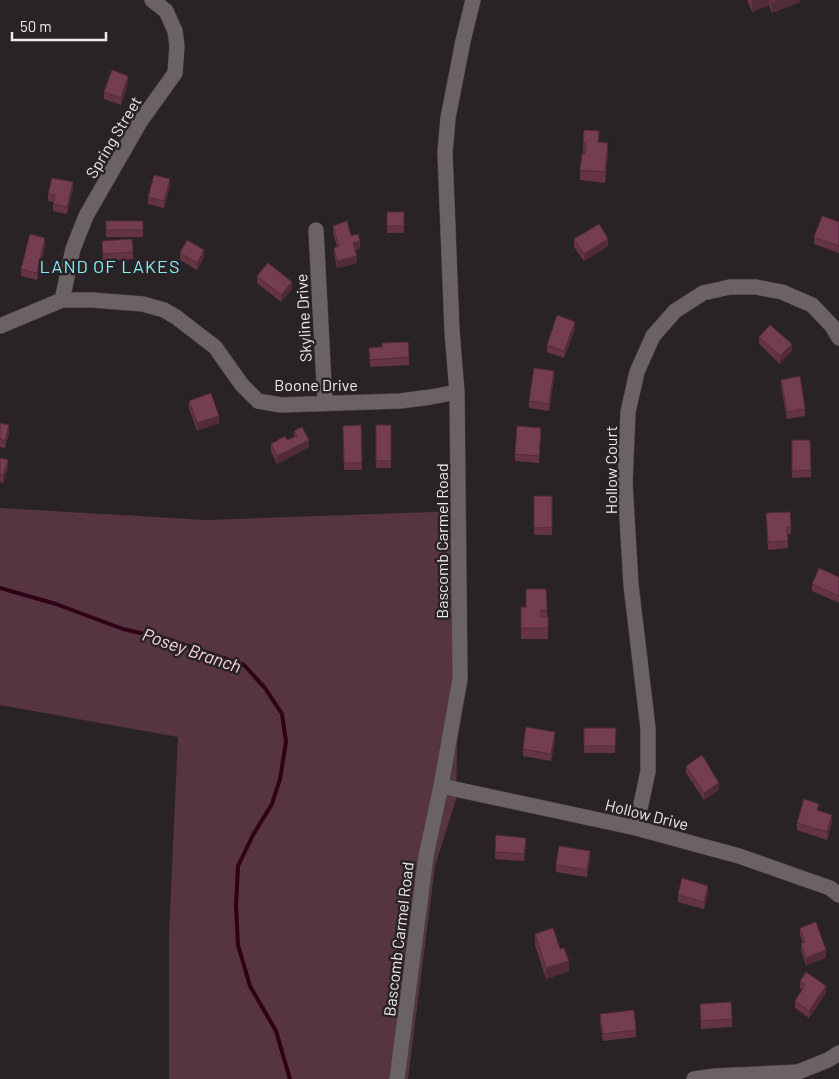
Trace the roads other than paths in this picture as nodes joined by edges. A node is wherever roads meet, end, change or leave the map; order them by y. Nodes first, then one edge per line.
1 (152, 0) edge
2 (473, 0) edge
3 (316, 230) dead end
4 (62, 300) junction
5 (0, 326) edge
6 (839, 338) edge
7 (457, 392) junction
8 (325, 403) junction
9 (441, 786) junction
10 (636, 828) junction
11 (839, 894) edge
12 (839, 1053) edge
13 (397, 1079) edge
14 (694, 1079) edge

1 - 4 street, Spring Street
2 - 7 street, Bascomb Carmel Road
3 - 8 street, Skyline Drive
4 - 5 street
4 - 8 street, Boone Drive
6 - 10 street, Hollow Court
7 - 8 street, Boone Drive
7 - 9 street, Bascomb Carmel Road
9 - 10 street, Hollow Drive
9 - 13 street, Bascomb Carmel Road
10 - 11 street, Hollow Drive
12 - 14 street

